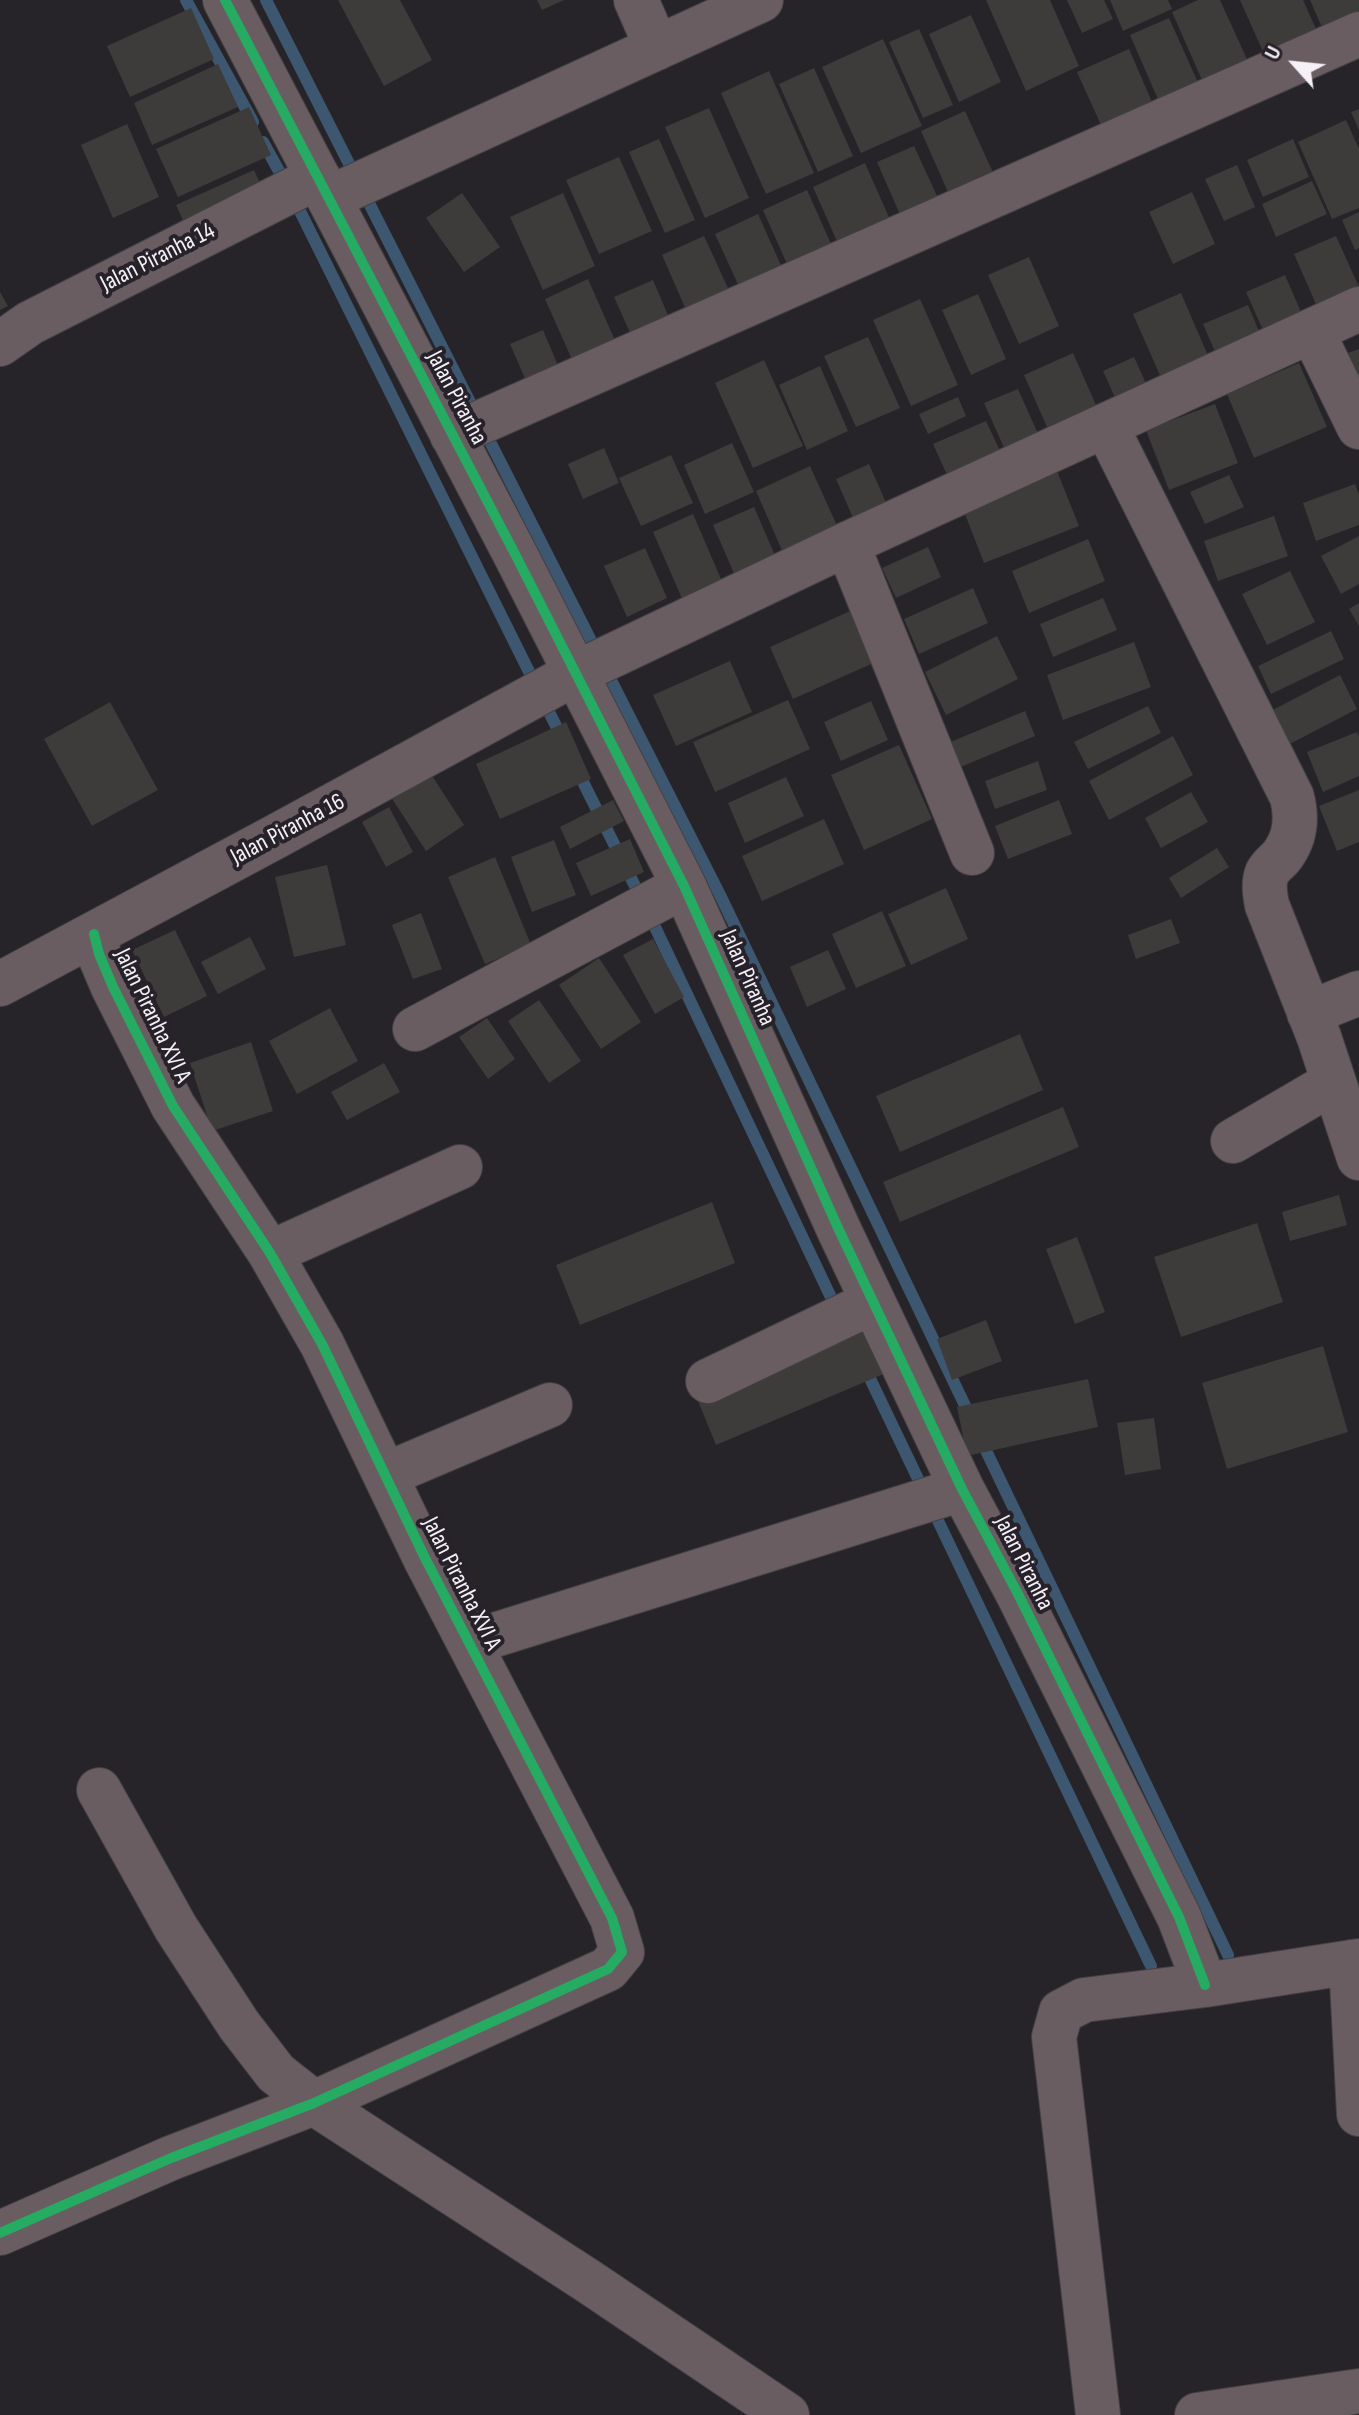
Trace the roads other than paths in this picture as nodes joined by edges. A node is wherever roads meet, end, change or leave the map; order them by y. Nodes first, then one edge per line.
1 (225, 0) edge
2 (636, 0) edge
3 (761, 0) edge
4 (1359, 34) edge
5 (657, 48) junction
6 (323, 187) junction
7 (1359, 309) edge
8 (1312, 331) junction
9 (0, 344) edge
10 (1106, 426) junction
11 (1359, 427) edge
12 (452, 435) junction
13 (847, 544) junction
14 (574, 674) junction
15 (972, 853) dead end
16 (684, 886) junction
17 (94, 934) junction
18 (0, 984) edge
19 (1359, 993) edge
20 (1309, 1013) junction
21 (415, 1029) dead end
22 (1334, 1082) junction
23 (1233, 1141) dead end
24 (1359, 1158) edge
25 (460, 1167) dead end
26 (270, 1253) junction
27 (873, 1302) junction
28 (708, 1381) dead end
29 (550, 1405) dead end
30 (385, 1475) junction
31 (962, 1489) junction
32 (469, 1643) junction
33 (99, 1790) dead end
34 (1355, 1962) edge
35 (1205, 1985) junction
36 (314, 2103) junction
37 (1359, 2114) edge
38 (0, 2233) edge
39 (1359, 2391) edge
40 (787, 2415) edge
41 (1098, 2415) edge
42 (1197, 2415) edge

1 - 6 street, Jalan Piranha
2 - 5 street
3 - 5 street, Jalan Piranha 14
4 - 12 street
5 - 6 street, Jalan Piranha 14
6 - 9 street, Jalan Piranha 14
6 - 12 street, Jalan Piranha
7 - 8 street, Jalan Piranha 16
8 - 10 street, Jalan Piranha 16
8 - 11 street
10 - 13 street, Jalan Piranha 16
10 - 20 street
12 - 14 street, Jalan Piranha
13 - 14 street, Jalan Piranha 16
13 - 15 street
14 - 16 street, Jalan Piranha
14 - 17 street, Jalan Piranha 16
16 - 21 street
16 - 27 street, Jalan Piranha
17 - 18 street, Jalan Piranha 16
17 - 26 street, Jalan Piranha XVI A
19 - 20 street
20 - 22 street
22 - 23 street
22 - 24 street
25 - 26 street
26 - 30 street, Jalan Piranha XVI A
27 - 28 street
27 - 31 street, Jalan Piranha
29 - 30 street
30 - 32 street, Jalan Piranha XVI A
31 - 32 street
31 - 35 street, Jalan Piranha
32 - 36 street, Jalan Piranha XVI A
33 - 36 street
34 - 35 street
34 - 37 street
35 - 41 street
36 - 38 street
36 - 40 street
39 - 42 street

